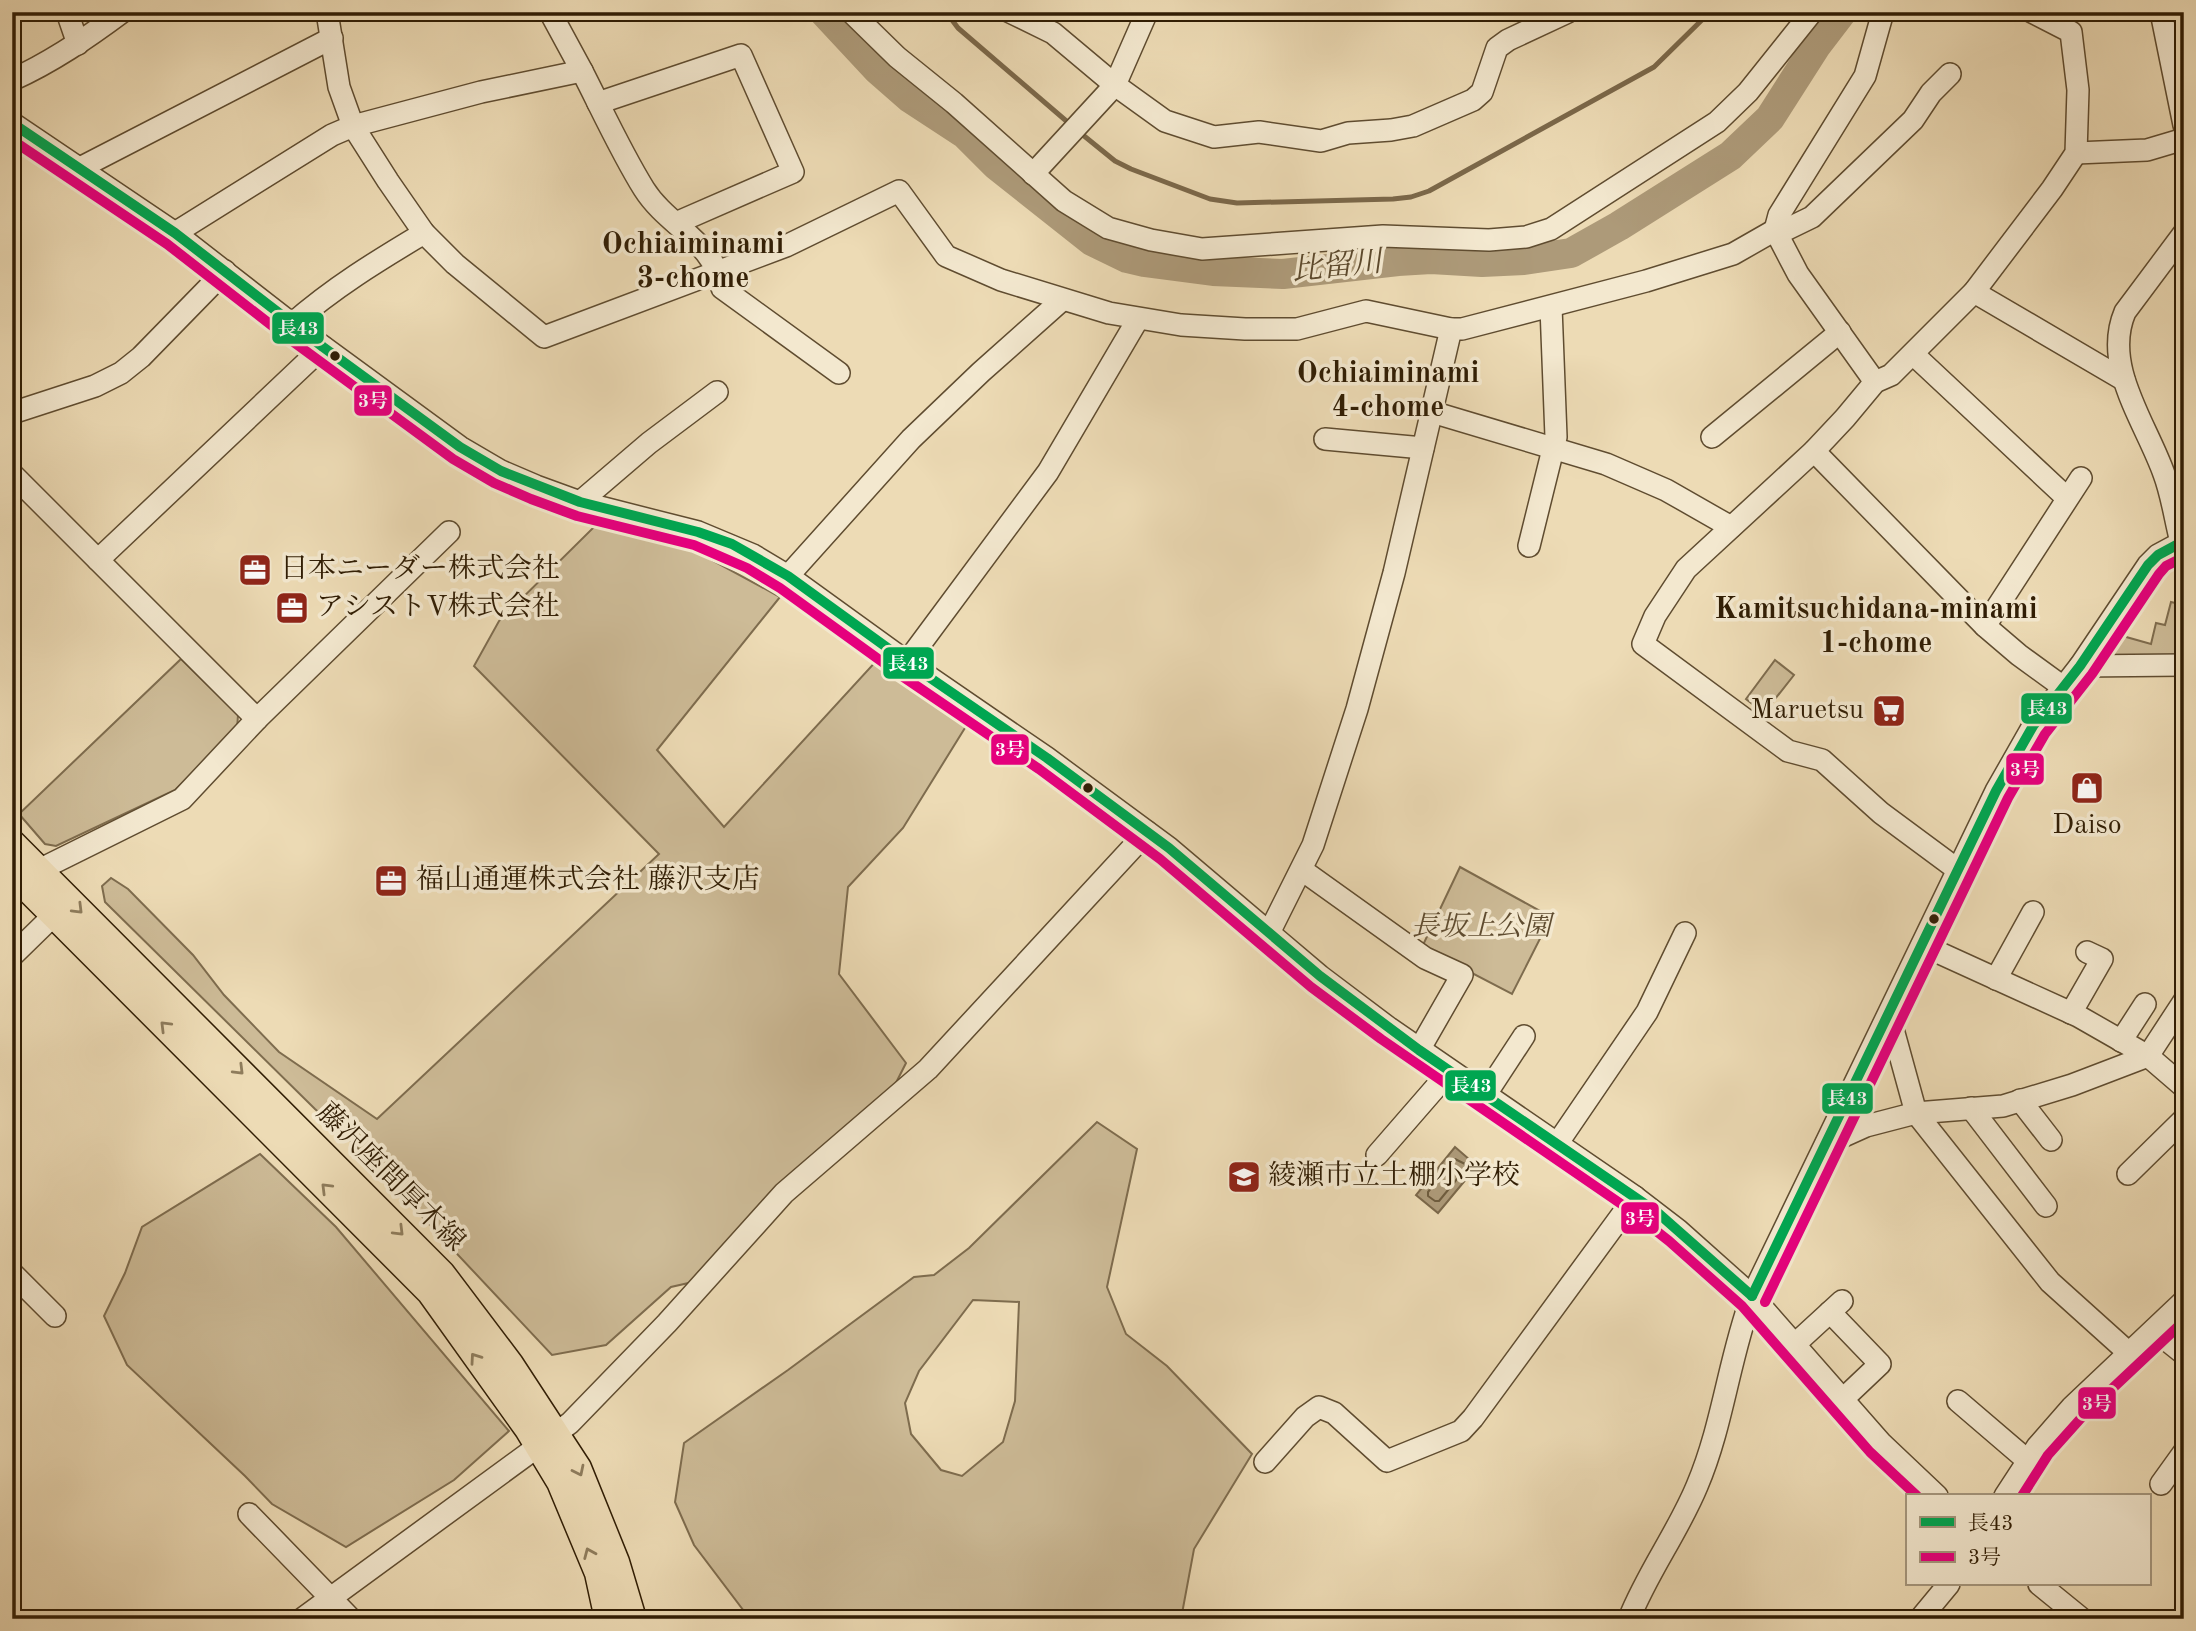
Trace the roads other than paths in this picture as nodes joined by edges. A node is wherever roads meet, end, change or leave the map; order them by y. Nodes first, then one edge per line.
1 (66, 12) edge
2 (122, 12) edge
3 (327, 12) edge
4 (550, 12) edge
5 (851, 12) edge
6 (1010, 12) edge
7 (1147, 12) edge
8 (1568, 12) edge
9 (1812, 12) edge
10 (1883, 12) edge
11 (2032, 12) edge
12 (2161, 12) edge
13 (332, 38) junction
14 (78, 44) junction
15 (582, 71) junction
16 (1951, 74) dead end
17 (12, 80) edge
18 (1115, 86) junction
19 (598, 103) junction
20 (12, 123) edge
21 (2184, 125) edge
22 (353, 126) junction
23 (2184, 139) edge
24 (2076, 153) junction
25 (80, 168) junction
26 (1033, 174) junction
27 (676, 223) junction
28 (1776, 232) junction
29 (176, 233) junction
30 (424, 233) junction
31 (2184, 233) edge
32 (225, 271) junction
33 (720, 273) junction
34 (1974, 292) junction
35 (1062, 300) junction
36 (1551, 307) junction
37 (1138, 319) junction
38 (292, 324) junction
39 (1451, 329) junction
40 (1840, 332) junction
41 (323, 347) junction
42 (1913, 354) junction
43 (839, 373) dead end
44 (2124, 380) junction
45 (1875, 382) junction
46 (717, 392) dead end
47 (12, 412) edge
48 (1432, 412) junction
49 (1712, 437) dead end
50 (1325, 439) dead end
51 (1423, 448) junction
52 (1553, 448) junction
53 (1814, 451) junction
54 (12, 474) edge
55 (2081, 478) dead end
56 (2067, 498) junction
57 (580, 502) junction
58 (1731, 527) junction
59 (449, 532) dead end
60 (2182, 541) edge
61 (1529, 546) dead end
62 (98, 560) junction
63 (788, 576) junction
64 (1985, 626) junction
65 (907, 662) junction
66 (2184, 665) edge
67 (2080, 666) junction
68 (2063, 687) junction
69 (257, 719) junction
70 (1147, 832) junction
71 (12, 844) edge
72 (39, 870) junction
73 (1302, 870) junction
74 (1958, 870) junction
75 (12, 873) edge
76 (2033, 912) dead end
77 (54, 915) junction
78 (1269, 933) junction
79 (1685, 933) dead end
80 (1922, 946) junction
81 (12, 956) edge
82 (2101, 958) dead end
83 (1996, 979) junction
84 (2184, 1001) edge
85 (2145, 1004) dead end
86 (2071, 1013) junction
87 (1883, 1026) junction
88 (1524, 1036) dead end
89 (2121, 1041) junction
90 (1419, 1050) junction
91 (2148, 1056) junction
92 (1450, 1072) junction
93 (2184, 1087) edge
94 (1486, 1094) junction
95 (2020, 1101) junction
96 (1971, 1108) junction
97 (1916, 1113) junction
98 (2184, 1119) edge
99 (2051, 1140) dead end
100 (1557, 1144) junction
101 (1826, 1144) junction
102 (1377, 1155) dead end
103 (2128, 1174) dead end
104 (1635, 1197) junction
105 (2046, 1206) dead end
106 (12, 1273) edge
107 (1752, 1296) junction
108 (2184, 1301) edge
109 (55, 1316) dead end
110 (2154, 1330) junction
111 (1794, 1345) junction
112 (2130, 1354) junction
113 (2184, 1354) edge
114 (1842, 1400) junction
115 (1958, 1401) dead end
116 (547, 1440) junction
117 (2184, 1452) edge
118 (2028, 1461) junction
119 (1265, 1462) dead end
120 (2161, 1484) dead end
121 (1935, 1494) edge
122 (2006, 1494) edge
123 (249, 1514) dead end
124 (1948, 1586) edge
125 (2041, 1586) edge
126 (331, 1597) junction
127 (302, 1619) edge
128 (351, 1619) edge
129 (608, 1619) edge
130 (633, 1619) edge
131 (1629, 1619) edge
132 (1920, 1619) edge
133 (2082, 1619) edge

1 - 14 street
2 - 14 street
3 - 13 street
4 - 15 street
5 - 26 street
6 - 18 street
7 - 18 street
8 - 18 street
9 - 26 street
10 - 28 street
11 - 24 street
12 - 21 street
13 - 22 street
13 - 25 street
14 - 17 street
15 - 19 street
15 - 22 street
16 - 28 street
18 - 26 street
19 - 27 street
19 - 27 street
20 - 25 street
22 - 29 street
22 - 30 street
23 - 24 street
24 - 34 street
25 - 29 street
27 - 33 street
28 - 36 street
28 - 40 street
29 - 32 street
30 - 33 street
30 - 38 street
31 - 44 street
32 - 38 street
32 - 47 street
33 - 35 street
33 - 43 street
34 - 42 street
34 - 44 street
35 - 37 street
35 - 63 street
36 - 39 street
36 - 52 street
37 - 39 street
37 - 65 street
38 - 41 street
39 - 48 street
40 - 45 street
40 - 49 street
41 - 57 street
41 - 62 street
42 - 45 street
42 - 56 street
44 - 60 street
45 - 53 street
46 - 57 street
48 - 51 street
48 - 52 street
50 - 51 street
51 - 73 street
52 - 58 street
52 - 61 street
53 - 58 street
53 - 64 street
54 - 62 street
55 - 56 street
56 - 64 street
57 - 63 street
58 - 74 street
59 - 69 street
60 - 67 street
62 - 69 street
63 - 65 street
64 - 68 street
65 - 70 street
66 - 67 street
67 - 68 street
68 - 74 street
69 - 72 street
70 - 78 street
70 - 116 street
71 - 72 main road, 藤沢座間厚木線
72 -> 116 main road, 藤沢座間厚木線
73 - 78 street
73 - 90 street
74 - 80 street
75 - 77 main road, 藤沢座間厚木線
76 - 83 street
77 - 81 street
116 -> 77 main road, 藤沢座間厚木線
78 - 90 street
79 - 100 street
80 - 83 street
80 - 87 street
82 - 86 street
83 - 86 street
84 - 91 street
85 - 89 street
86 - 89 street
87 - 97 street
87 - 101 street
88 - 94 street
89 - 91 street
90 - 92 street
91 - 93 street
91 - 95 street
92 - 94 street
92 - 102 street
94 - 100 street
95 - 96 street
95 - 99 street
96 - 97 street
96 - 105 street
97 - 101 street
97 - 112 street
98 - 103 street
100 - 104 street
101 - 107 street
104 - 107 street
104 - 119 street
106 - 109 street
107 - 111 street
107 - 131 street
108 - 110 street
110 - 112 street
110 - 113 street
111 - 114 street
111 - 114 street
112 - 118 street
114 - 121 street
115 - 118 street
116 - 126 street
129 -> 116 main road, 藤沢座間厚木線
116 -> 130 main road, 藤沢座間厚木線
117 - 120 street
118 - 122 street
123 - 126 street
124 - 132 street
125 - 133 street
126 - 127 street
126 - 128 street

